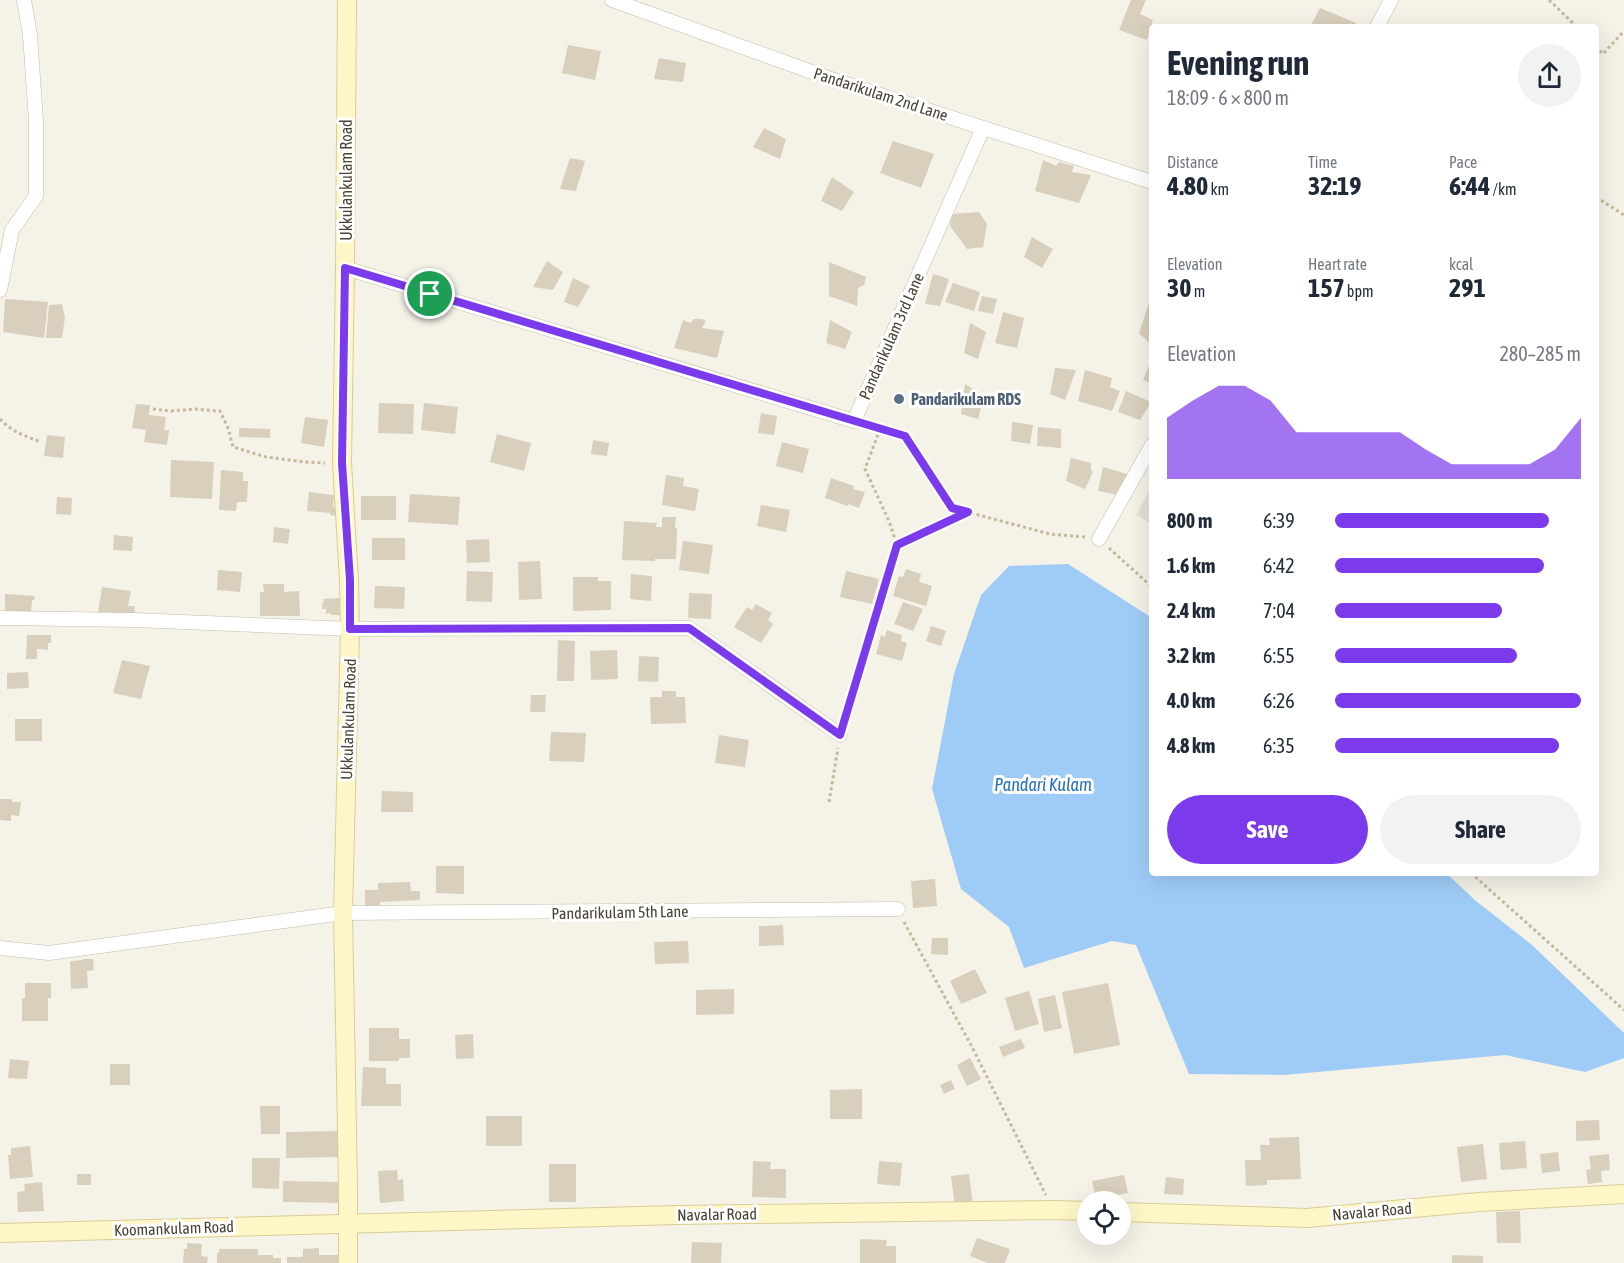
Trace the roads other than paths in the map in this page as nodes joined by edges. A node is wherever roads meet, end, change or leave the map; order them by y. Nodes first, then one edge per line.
1 (24, 0) edge
2 (346, 0) edge
3 (612, 0) edge
4 (1391, 0) edge
5 (1379, 24) edge
6 (983, 128) junction
7 (1149, 181) edge
8 (345, 268) junction
9 (0, 290) edge
10 (1149, 450) edge
11 (1099, 539) road end
12 (0, 618) edge
13 (350, 629) junction
14 (840, 735) road end
15 (898, 909) road end
16 (343, 913) junction
17 (0, 948) edge
18 (1624, 1194) edge
19 (1077, 1211) edge
20 (1131, 1212) edge
21 (347, 1223) junction
22 (0, 1233) edge
23 (348, 1263) edge

1 - 9 street
2 - 8 street, Ukkulankulam Road
3 - 6 street, Pandarikulam 2nd Lane
4 - 5 street
6 - 7 street, Pandarikulam 2nd Lane
6 - 8 street, Pandarikulam 3rd Lane
8 - 13 street, Ukkulankulam Road
10 - 11 street
12 - 13 street
13 - 14 street
13 - 16 street, Ukkulankulam Road
15 - 16 street, Pandarikulam 5th Lane
16 - 17 street, Pandarikulam 5th Lane
16 - 21 street, Ukkulankulam Road
18 - 20 street, Navalar Road
19 - 21 street, Navalar Road
21 - 22 street, Koomankulam Road
21 - 23 street, Ukkulankulam Road

